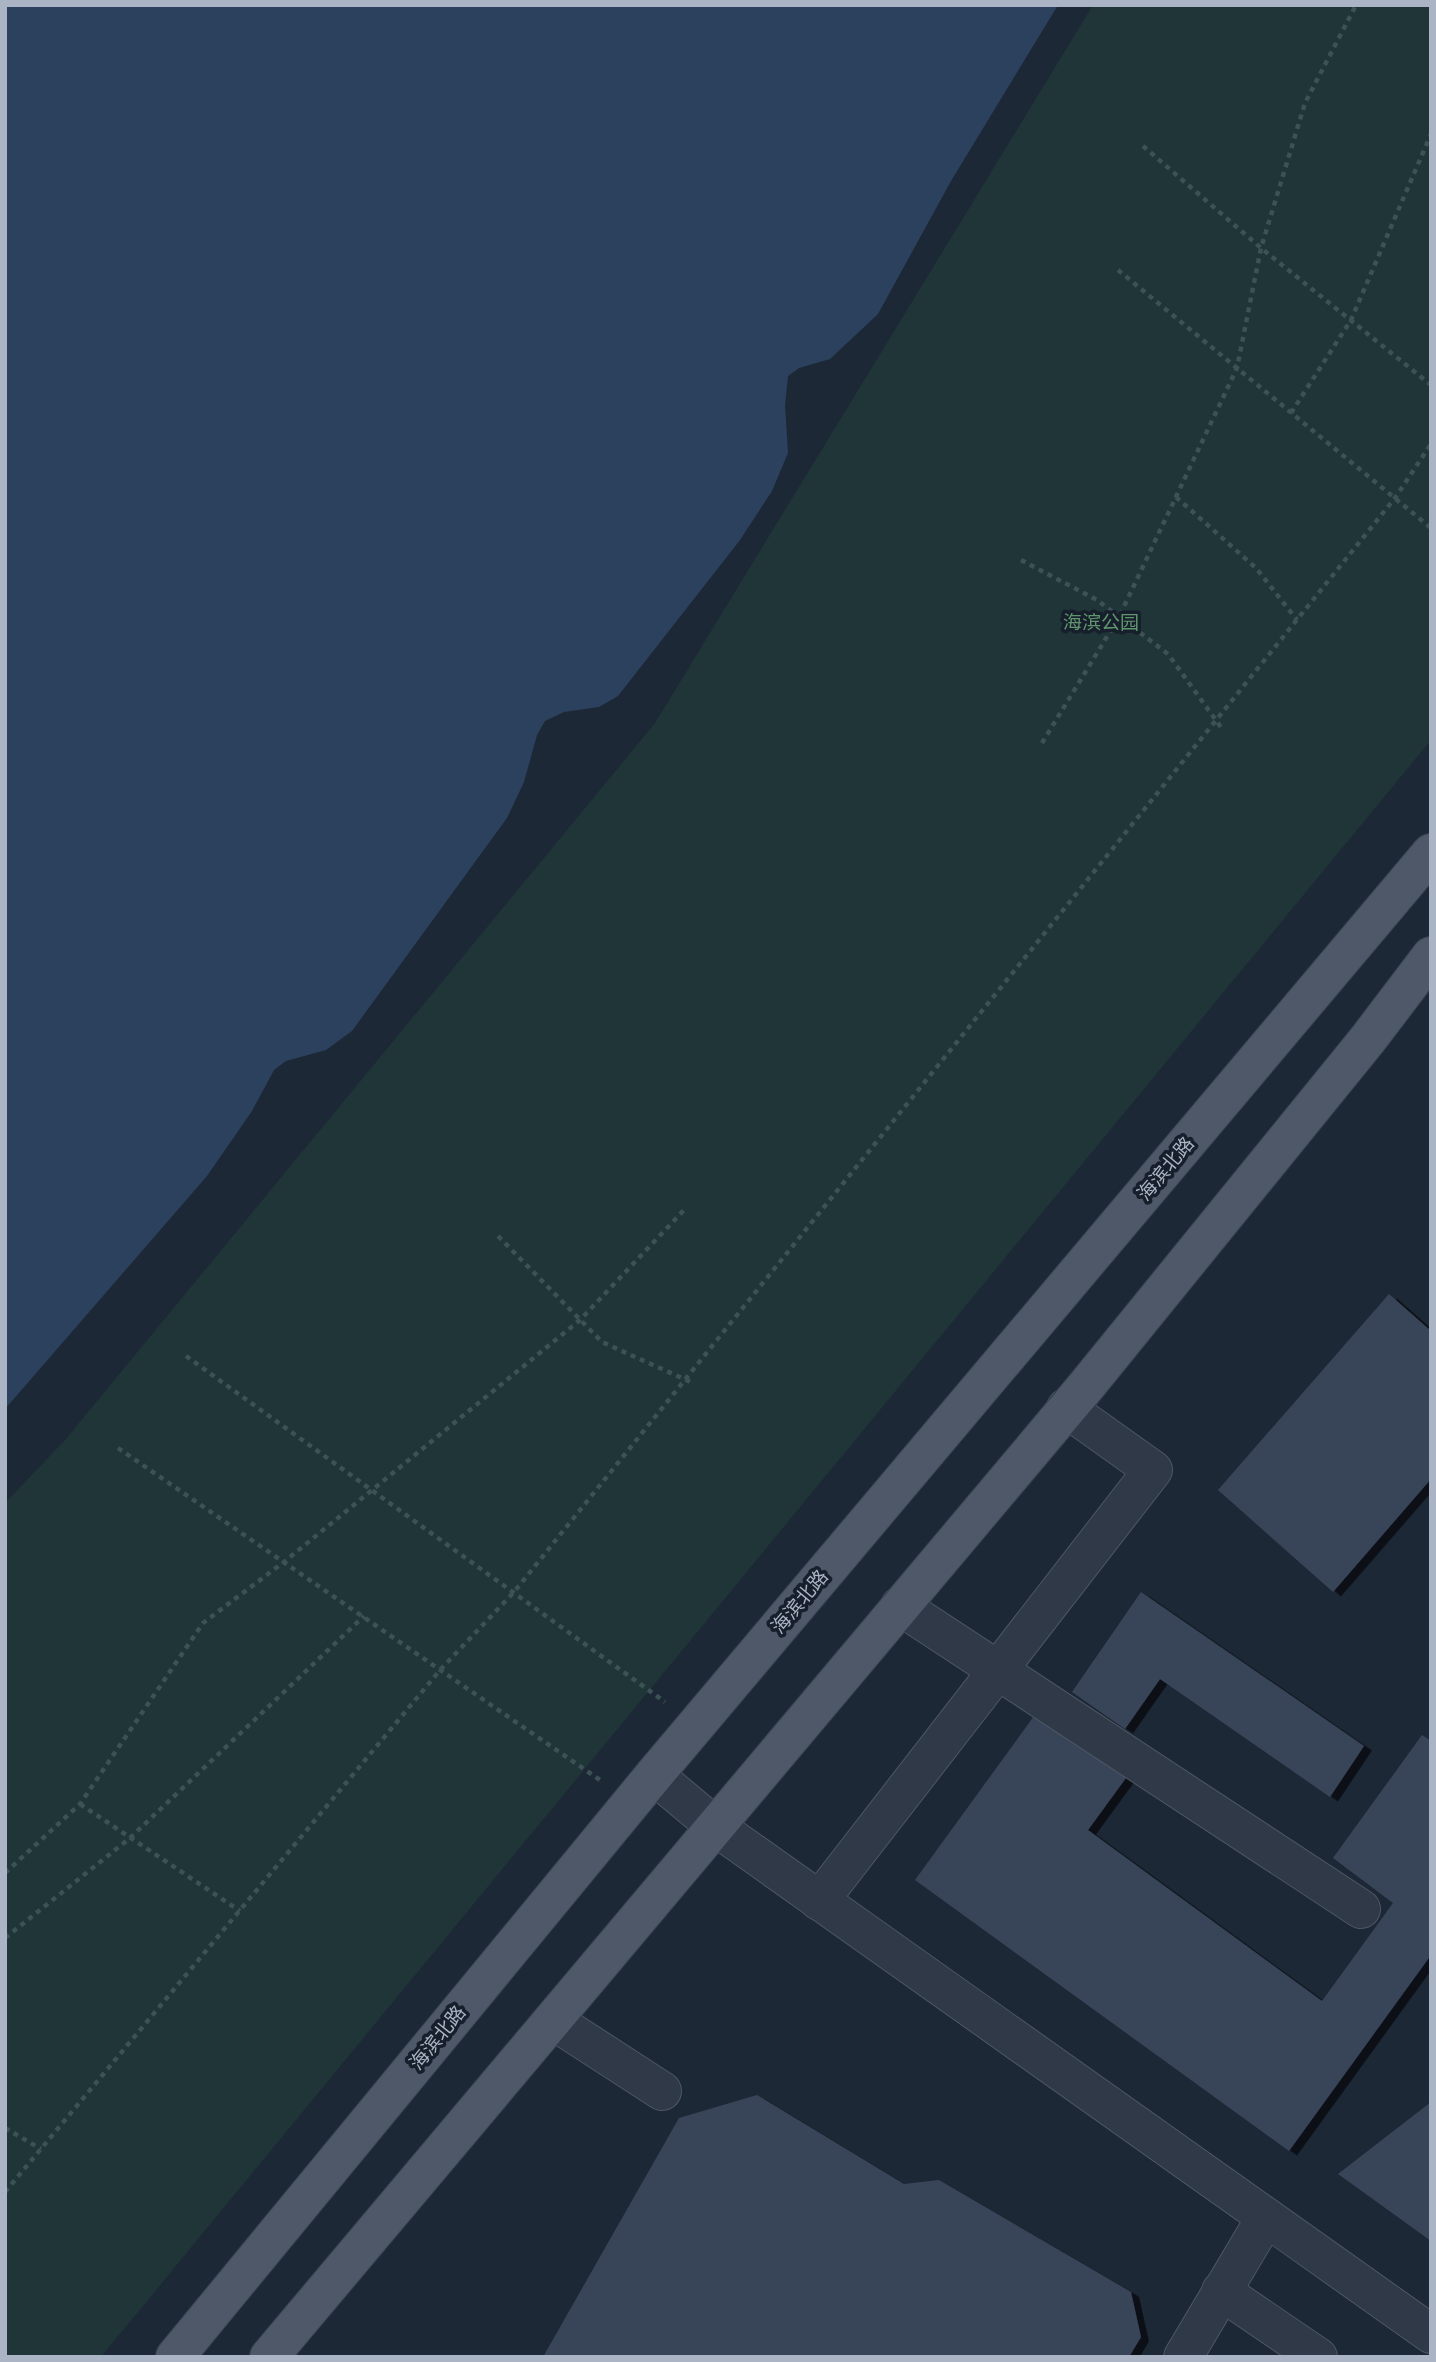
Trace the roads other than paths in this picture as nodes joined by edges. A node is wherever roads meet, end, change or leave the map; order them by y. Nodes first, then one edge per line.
1 (1431, 853) edge
2 (1431, 956) edge
3 (1066, 1408) junction
4 (900, 1606) junction
5 (996, 1670) junction
6 (654, 1775) junction
7 (716, 1827) junction
8 (819, 1901) junction
9 (1361, 1909) dead end
10 (554, 2021) junction
11 (662, 2091) dead end
12 (1265, 2219) junction
13 (1221, 2291) junction
14 (1431, 2334) edge
15 (175, 2357) edge
16 (269, 2357) edge
17 (1182, 2357) edge
18 (1318, 2357) edge

1 - 6 main road, 海滨北路
2 - 3 main road
3 - 4 main road
3 - 5 street
4 - 5 street
4 - 7 main road
5 - 8 street
5 - 9 street
6 - 7 street
6 - 15 main road, 海滨北路
7 - 8 street
7 - 10 main road
8 - 12 street
10 - 11 street
10 - 16 main road
12 - 13 street
12 - 14 street
13 - 17 street
13 - 18 street

